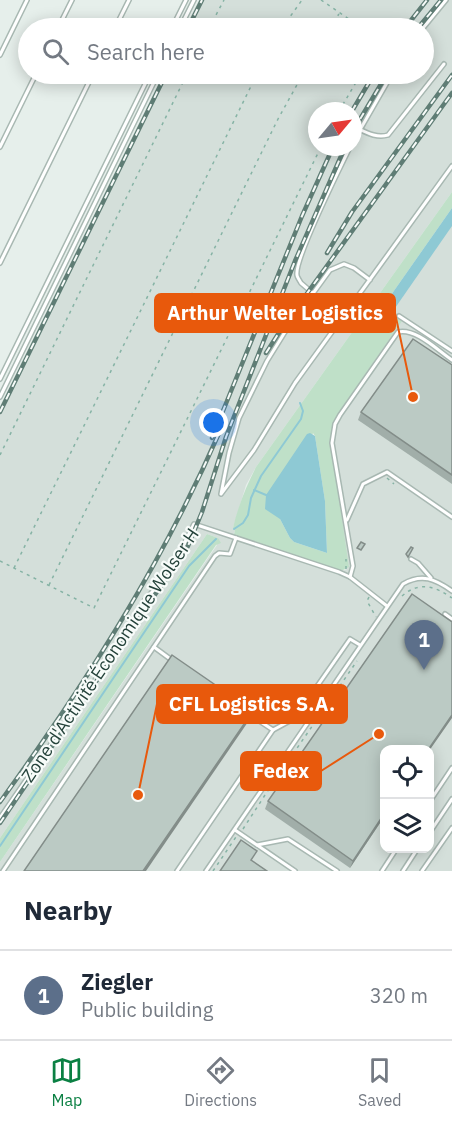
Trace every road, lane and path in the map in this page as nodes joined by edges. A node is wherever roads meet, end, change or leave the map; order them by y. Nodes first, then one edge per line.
1 (27, 0) edge
2 (72, 0) edge
3 (129, 0) edge
4 (186, 0) edge
5 (194, 0) edge
6 (224, 0) edge
7 (302, 0) edge
8 (321, 0) edge
9 (446, 0) edge
10 (339, 13) junction
11 (18, 18) edge
12 (18, 18) edge
13 (63, 18) edge
14 (120, 18) edge
15 (177, 18) edge
16 (185, 18) edge
17 (214, 18) edge
18 (289, 18) edge
19 (336, 18) edge
20 (347, 18) edge
21 (431, 18) edge
22 (0, 55) edge
23 (444, 64) dead end
24 (434, 77) edge
25 (31, 84) edge
26 (88, 84) edge
27 (145, 84) edge
28 (153, 84) edge
29 (182, 84) edge
30 (252, 84) edge
31 (297, 84) edge
32 (355, 84) edge
33 (386, 84) edge
34 (429, 84) edge
35 (344, 102) edge
36 (362, 124) edge
37 (362, 131) edge
38 (0, 147) edge
39 (317, 156) edge
40 (346, 156) edge
41 (452, 166) edge
42 (0, 263) edge
43 (370, 280) junction
44 (312, 293) junction
45 (399, 316) dead end
46 (343, 319) junction
47 (452, 351) edge
48 (452, 360) edge
49 (0, 379) edge
50 (0, 397) edge
51 (0, 455) edge
52 (452, 517) edge
53 (346, 522) junction
54 (235, 537) junction
55 (411, 559) edge
56 (0, 561) edge
57 (14, 568) junction
58 (350, 578) junction
59 (431, 578) junction
60 (49, 586) junction
61 (452, 591) edge
62 (372, 593) junction
63 (402, 596) dead end
64 (452, 598) edge
65 (387, 606) junction
66 (445, 614) edge
67 (378, 619) junction
68 (452, 619) edge
69 (360, 645) junction
70 (154, 647) junction
71 (361, 655) dead end
72 (181, 666) edge
73 (245, 711) edge
74 (273, 730) junction
75 (288, 761) dead end
76 (452, 768) edge
77 (282, 770) dead end
78 (430, 799) edge
79 (452, 799) edge
80 (0, 818) edge
81 (434, 825) edge
82 (452, 828) edge
83 (234, 829) junction
84 (240, 833) junction
85 (257, 845) junction
86 (395, 853) edge
87 (415, 853) edge
88 (3, 871) edge
89 (177, 871) edge
90 (206, 871) edge
91 (213, 871) edge
92 (295, 871) edge
93 (337, 871) edge
94 (382, 871) edge
95 (402, 871) edge
96 (422, 871) edge

1 - 11 lane
2 - 13 lane
3 - 14 lane
4 - 15 lane
5 - 16 lane
6 - 17 path
7 - 18 path
8 - 10 path
9 - 21 lane
10 - 19 path
10 - 20 path
12 - 22 lane
23 - 24 lane
25 - 38 lane
26 - 42 lane
27 - 49 lane
28 - 50 lane
29 - 51 path
30 - 57 path
31 - 60 path
32 - 35 path
33 - 36 lane
34 - 37 lane
39 - 60 path
40 - 44 lane
41 - 43 lane
43 - 44 lane
43 - 46 lane
44 - 46 lane
44 - 46 lane
45 - 47 lane
48 - 53 lane
52 - 53 lane
53 - 58 lane
54 - 58 lane
54 - 70 lane
54 - 80 lane, Zone d'Activité Économique Wolser H
55 - 59 lane
56 - 57 path
57 - 60 path
58 - 62 lane
59 - 61 lane
59 - 65 lane
62 - 65 lane
62 - 67 path
63 - 64 path
65 - 67 lane
66 - 68 lane
67 - 69 lane
69 - 74 lane
69 - 83 lane
70 - 72 lane
70 - 88 lane
71 - 75 path
73 - 74 lane
74 - 89 lane
76 - 78 lane
77 - 84 path
79 - 81 lane
82 - 96 lane
83 - 84 lane
83 - 90 lane
84 - 85 lane
84 - 91 path
85 - 92 lane
85 - 93 lane
86 - 94 lane
87 - 95 lane

